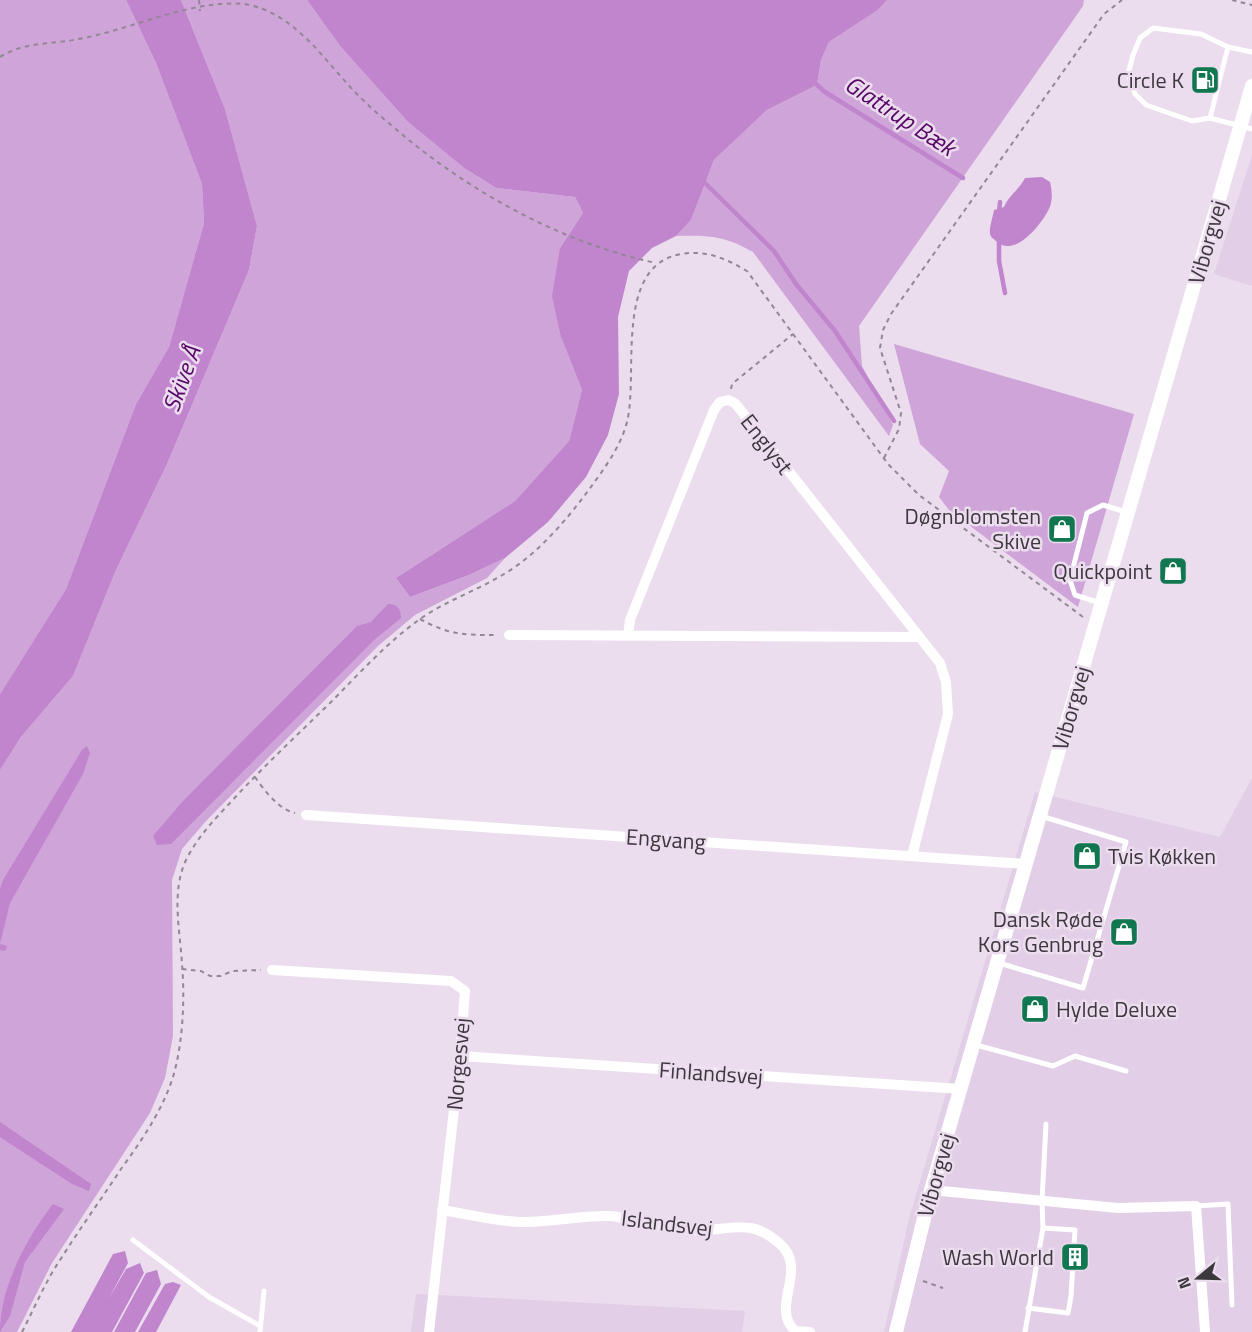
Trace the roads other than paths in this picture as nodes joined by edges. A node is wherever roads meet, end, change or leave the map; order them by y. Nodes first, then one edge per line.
1 (1227, 47) junction
2 (1252, 52) edge
3 (1252, 86) edge
4 (1210, 118) junction
5 (1246, 127) edge
6 (1128, 513) junction
7 (1102, 603) junction
8 (628, 634) junction
9 (509, 635) road end
10 (919, 637) junction
11 (306, 815) dead end
12 (1041, 816) junction
13 (912, 856) junction
14 (1026, 864) junction
15 (998, 963) junction
16 (272, 970) road end
17 (974, 1044) junction
18 (460, 1056) junction
19 (1126, 1071) dead end
20 (961, 1089) junction
21 (1046, 1124) dead end
22 (931, 1190) junction
23 (1042, 1201) junction
24 (1196, 1206) junction
25 (442, 1210) junction
26 (1043, 1228) junction
27 (133, 1240) dead end
28 (264, 1291) dead end
29 (1232, 1305) dead end
30 (1028, 1308) junction
31 (1205, 1328) edge
32 (260, 1329) edge
33 (429, 1332) edge
34 (810, 1332) edge
35 (896, 1332) edge
36 (1025, 1332) edge

1 - 2 lane
1 - 4 lane
1 - 4 lane
3 - 5 street, Viborgvej
4 - 5 lane
5 - 6 street, Viborgvej
6 - 7 street, Viborgvej
6 - 7 lane
7 - 12 street, Viborgvej
8 - 9 street
8 - 10 street
8 - 10 street, Englyst
10 - 13 street, Englyst
11 - 13 street, Engvang
12 - 14 street, Viborgvej
12 - 15 lane
13 - 14 street, Engvang
14 - 15 street, Viborgvej
15 - 17 street, Viborgvej
16 - 18 street, Norgesvej
17 - 19 lane
17 - 20 street, Viborgvej
18 - 20 street, Finlandsvej
18 - 25 street, Norgesvej
20 - 22 street, Viborgvej
21 - 23 lane
22 - 23 street
22 - 35 street, Viborgvej
23 - 24 street
23 - 26 lane
24 - 29 lane
24 - 31 street
25 - 33 street, Norgesvej
25 - 34 street, Islandsvej
26 - 30 lane
26 - 30 lane
27 - 32 lane
28 - 32 lane
30 - 36 lane

